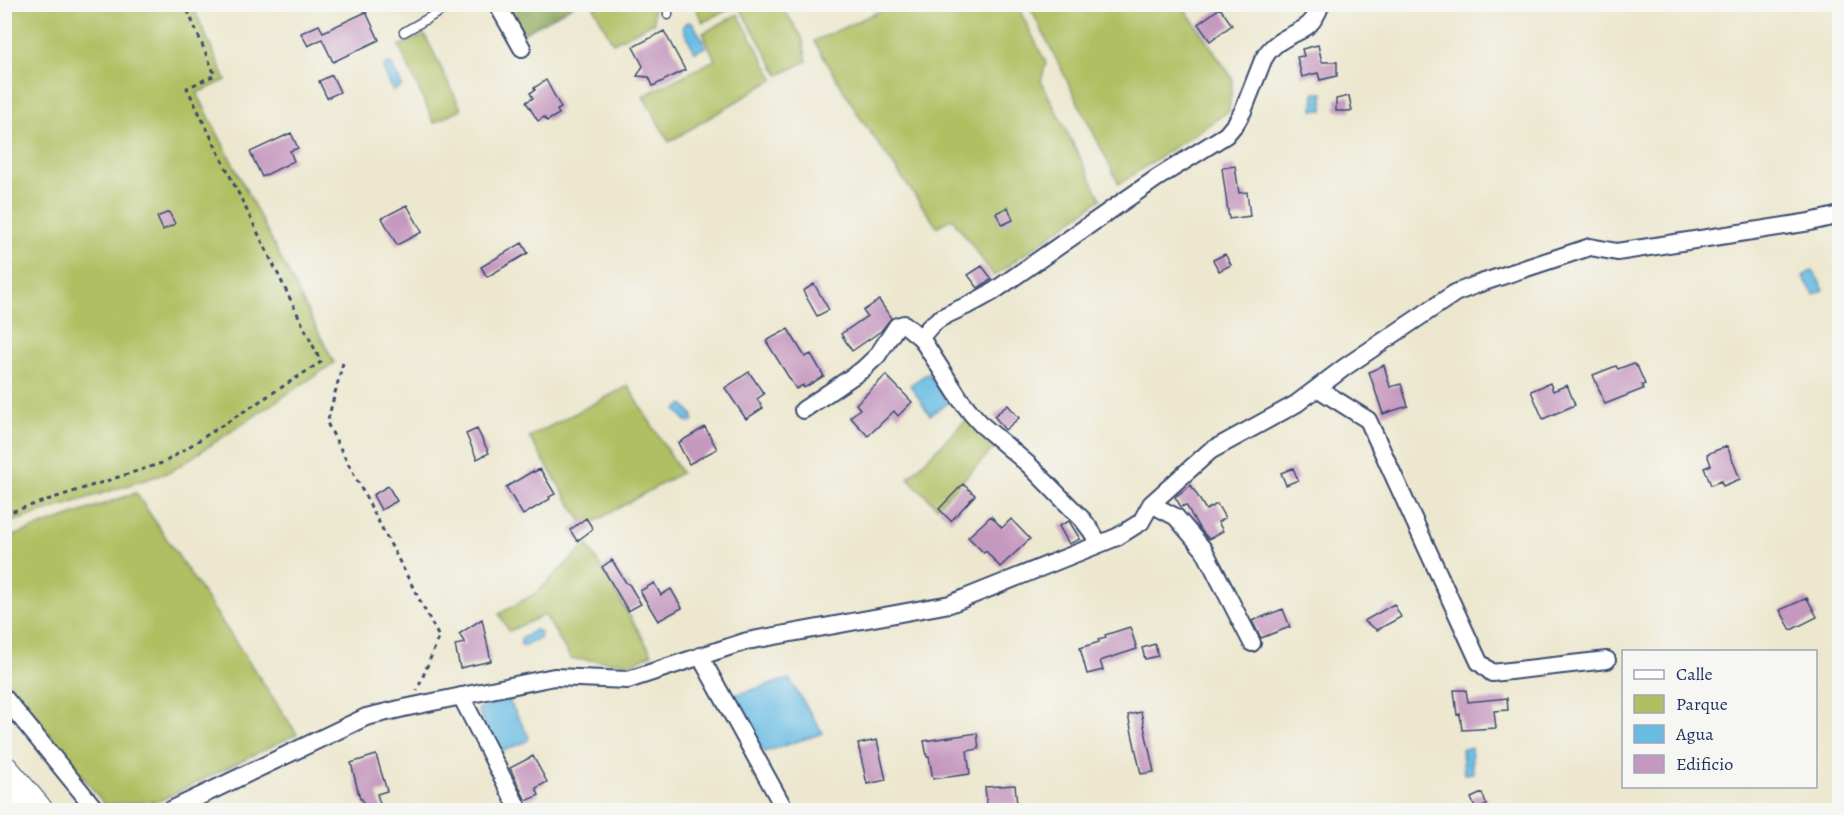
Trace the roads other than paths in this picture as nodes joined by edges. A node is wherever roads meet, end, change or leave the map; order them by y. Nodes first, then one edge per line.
1 (453, 4) edge
2 (497, 4) edge
3 (668, 4) edge
4 (1321, 4) edge
5 (668, 15) dead end
6 (404, 32) dead end
7 (522, 48) dead end
8 (1839, 215) edge
9 (921, 338) junction
10 (1317, 388) junction
11 (803, 410) dead end
12 (1151, 504) junction
13 (1099, 544) junction
14 (1252, 644) dead end
15 (700, 656) junction
16 (1607, 660) dead end
17 (461, 696) junction
18 (4, 697) edge
19 (4, 772) edge
20 (36, 810) edge
21 (96, 810) edge
22 (171, 810) edge
23 (519, 810) edge
24 (784, 810) edge

1 - 6 lane
2 - 7 street
3 - 5 lane
4 - 9 street
8 - 10 street
9 - 11 street
9 - 13 street
10 - 12 street
10 - 16 street
12 - 13 street
12 - 14 street
13 - 15 street
15 - 17 street
15 - 24 street
17 - 22 street
17 - 23 street
18 - 21 street
19 - 20 highway

